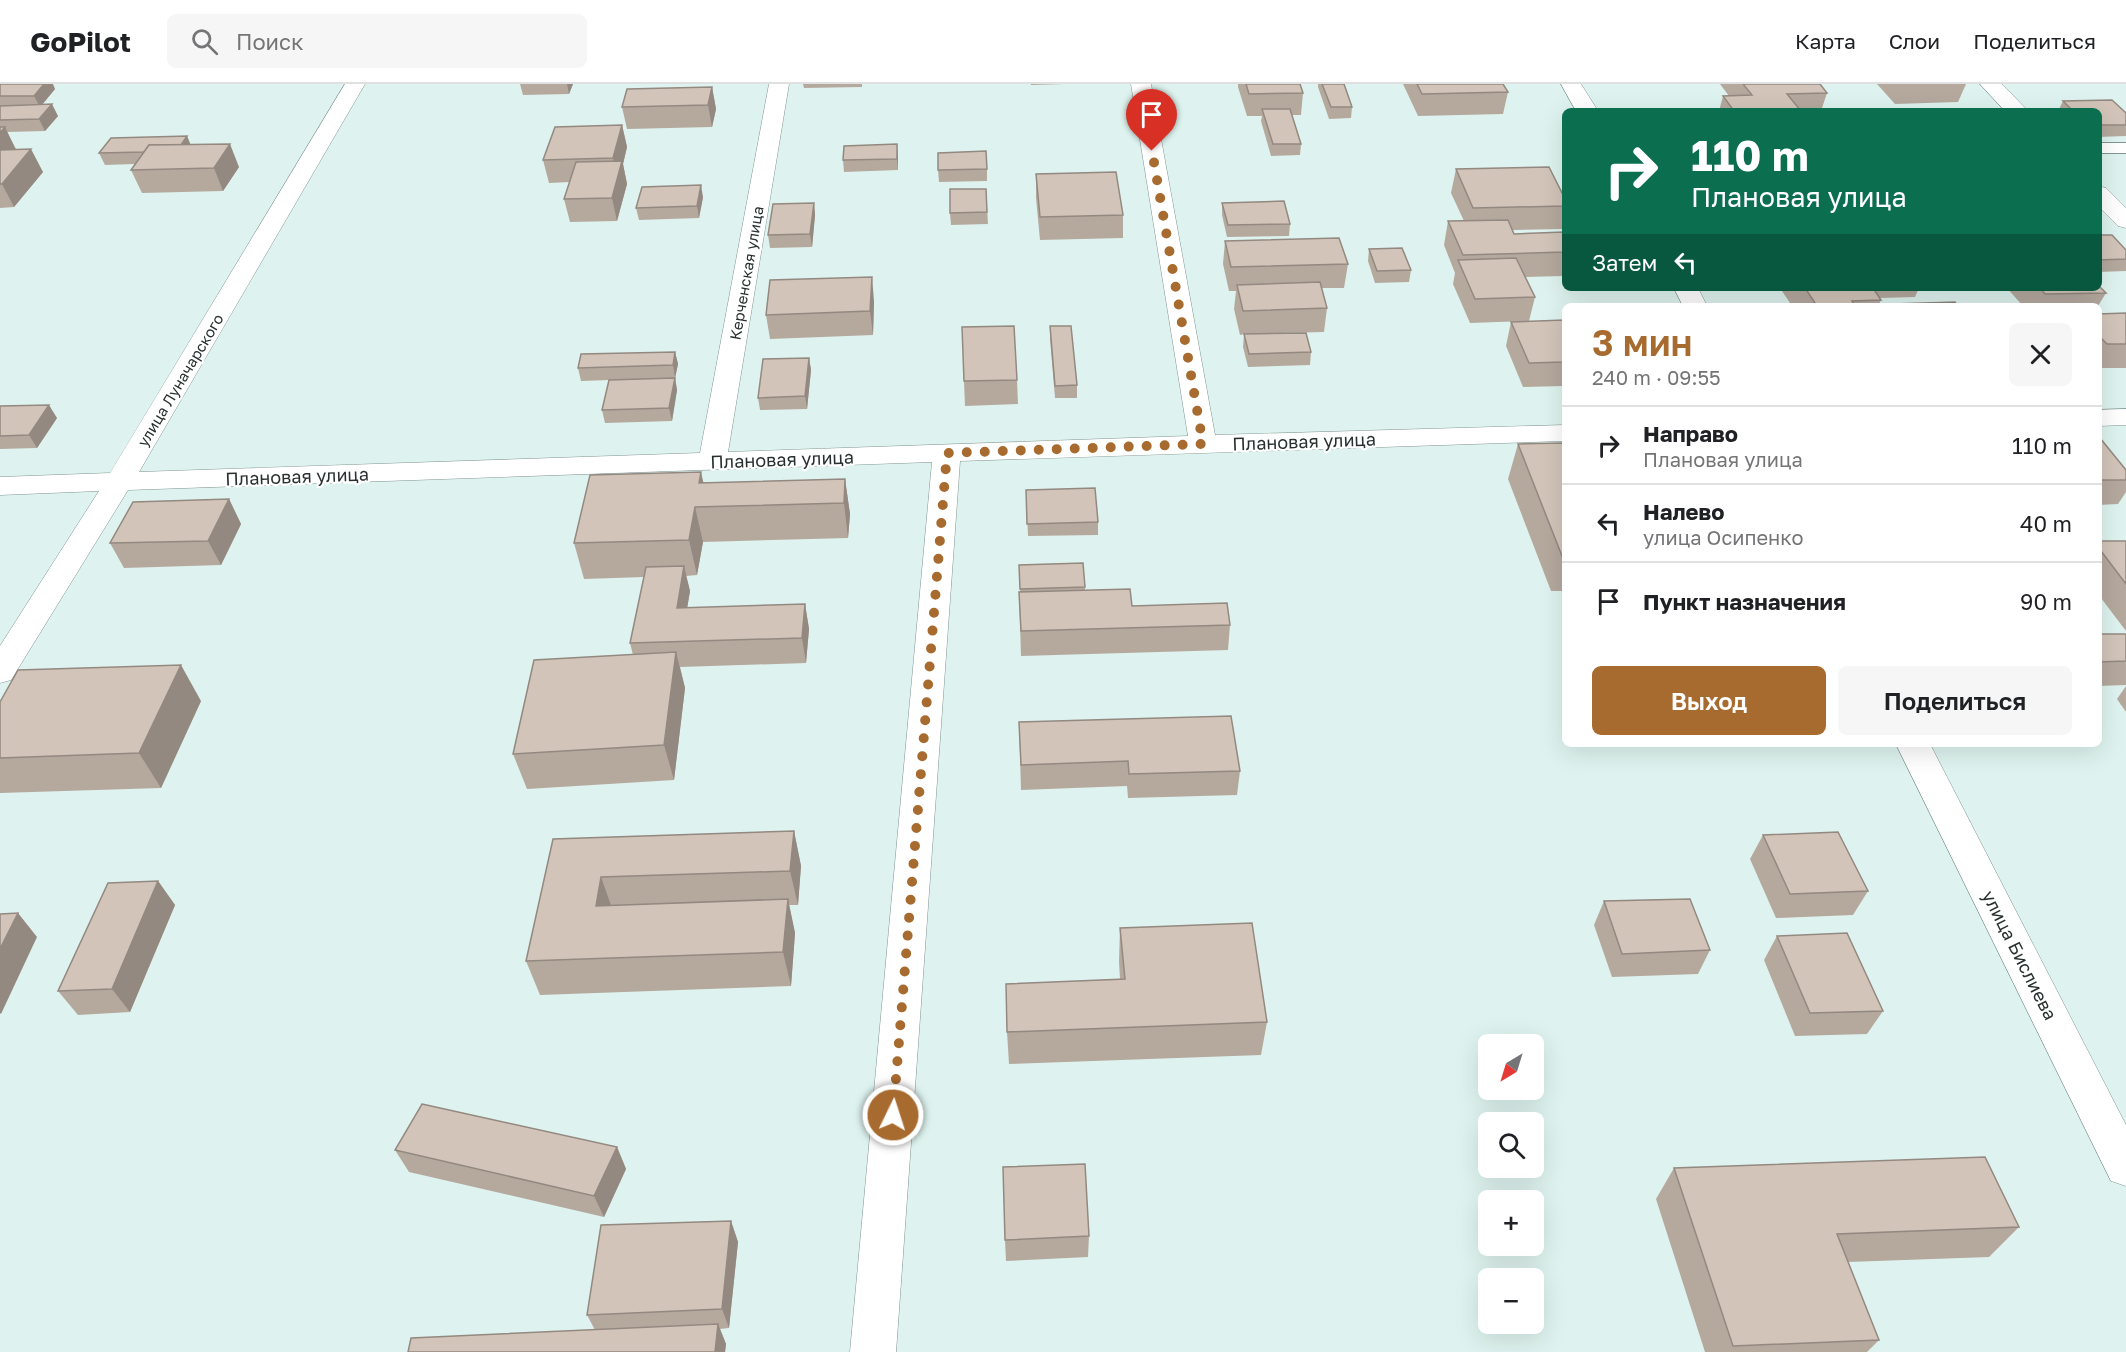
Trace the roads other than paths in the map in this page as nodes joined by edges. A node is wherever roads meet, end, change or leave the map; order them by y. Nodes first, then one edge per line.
1 (355, 84) edge
2 (780, 84) edge
3 (1141, 84) edge
4 (1571, 84) edge
5 (1990, 84) edge
6 (1585, 108) edge
7 (2014, 108) edge
8 (2102, 148) edge
9 (2126, 148) edge
10 (2102, 197) edge
11 (2126, 220) edge
12 (2126, 417) edge
13 (2102, 418) edge
14 (1562, 434) edge
15 (1203, 444) junction
16 (947, 453) junction
17 (712, 461) junction
18 (119, 482) junction
19 (0, 486) edge
20 (0, 672) edge
21 (1915, 747) edge
22 (2126, 1167) edge
23 (873, 1352) edge

1 - 18 street, улица Луначарского
2 - 17 street, Керченская улица
3 - 15 street
4 - 6 street
5 - 7 street
8 - 9 lane
10 - 11 street
12 - 13 street
14 - 15 street, Плановая улица
15 - 16 street, Плановая улица
16 - 17 street, Плановая улица
16 - 23 street
17 - 18 street, Плановая улица
18 - 19 street, Плановая улица
18 - 20 street, улица Луначарского
21 - 22 street, улица Бислиева

